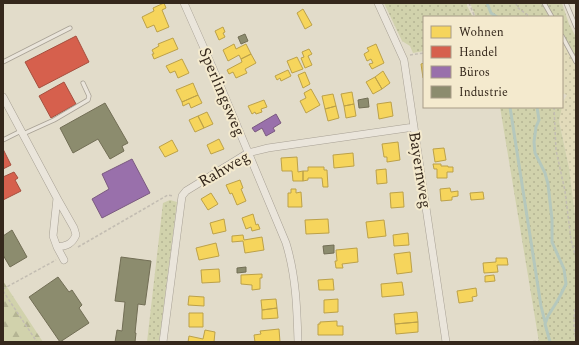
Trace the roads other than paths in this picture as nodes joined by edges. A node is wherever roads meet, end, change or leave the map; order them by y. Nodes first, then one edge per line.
1 (184, 3) edge
2 (378, 3) edge
3 (544, 3) edge
4 (566, 3) edge
5 (551, 16) edge
6 (576, 26) edge
7 (70, 28) dead end
8 (563, 38) edge
9 (3, 62) edge
10 (576, 62) edge
11 (83, 83) dead end
12 (3, 98) edge
13 (414, 127) junction
14 (22, 133) junction
15 (3, 140) edge
16 (248, 153) junction
17 (57, 198) junction
18 (57, 247) junction
19 (63, 258) road end
20 (163, 342) edge
21 (298, 342) edge
22 (446, 342) edge

1 - 16 street, Sperlingsweg
2 - 13 street, Bayernweg
3 - 5 lane
4 - 6 lane
7 - 9 lane
8 - 10 lane
11 - 14 lane
12 - 14 street
13 - 16 street, Rahweg
13 - 22 street, Bayernweg
14 - 15 lane
14 - 17 street
16 - 20 street, Rahweg
16 - 21 street, Sperlingsweg
17 - 18 street
17 - 18 street
18 - 19 street

